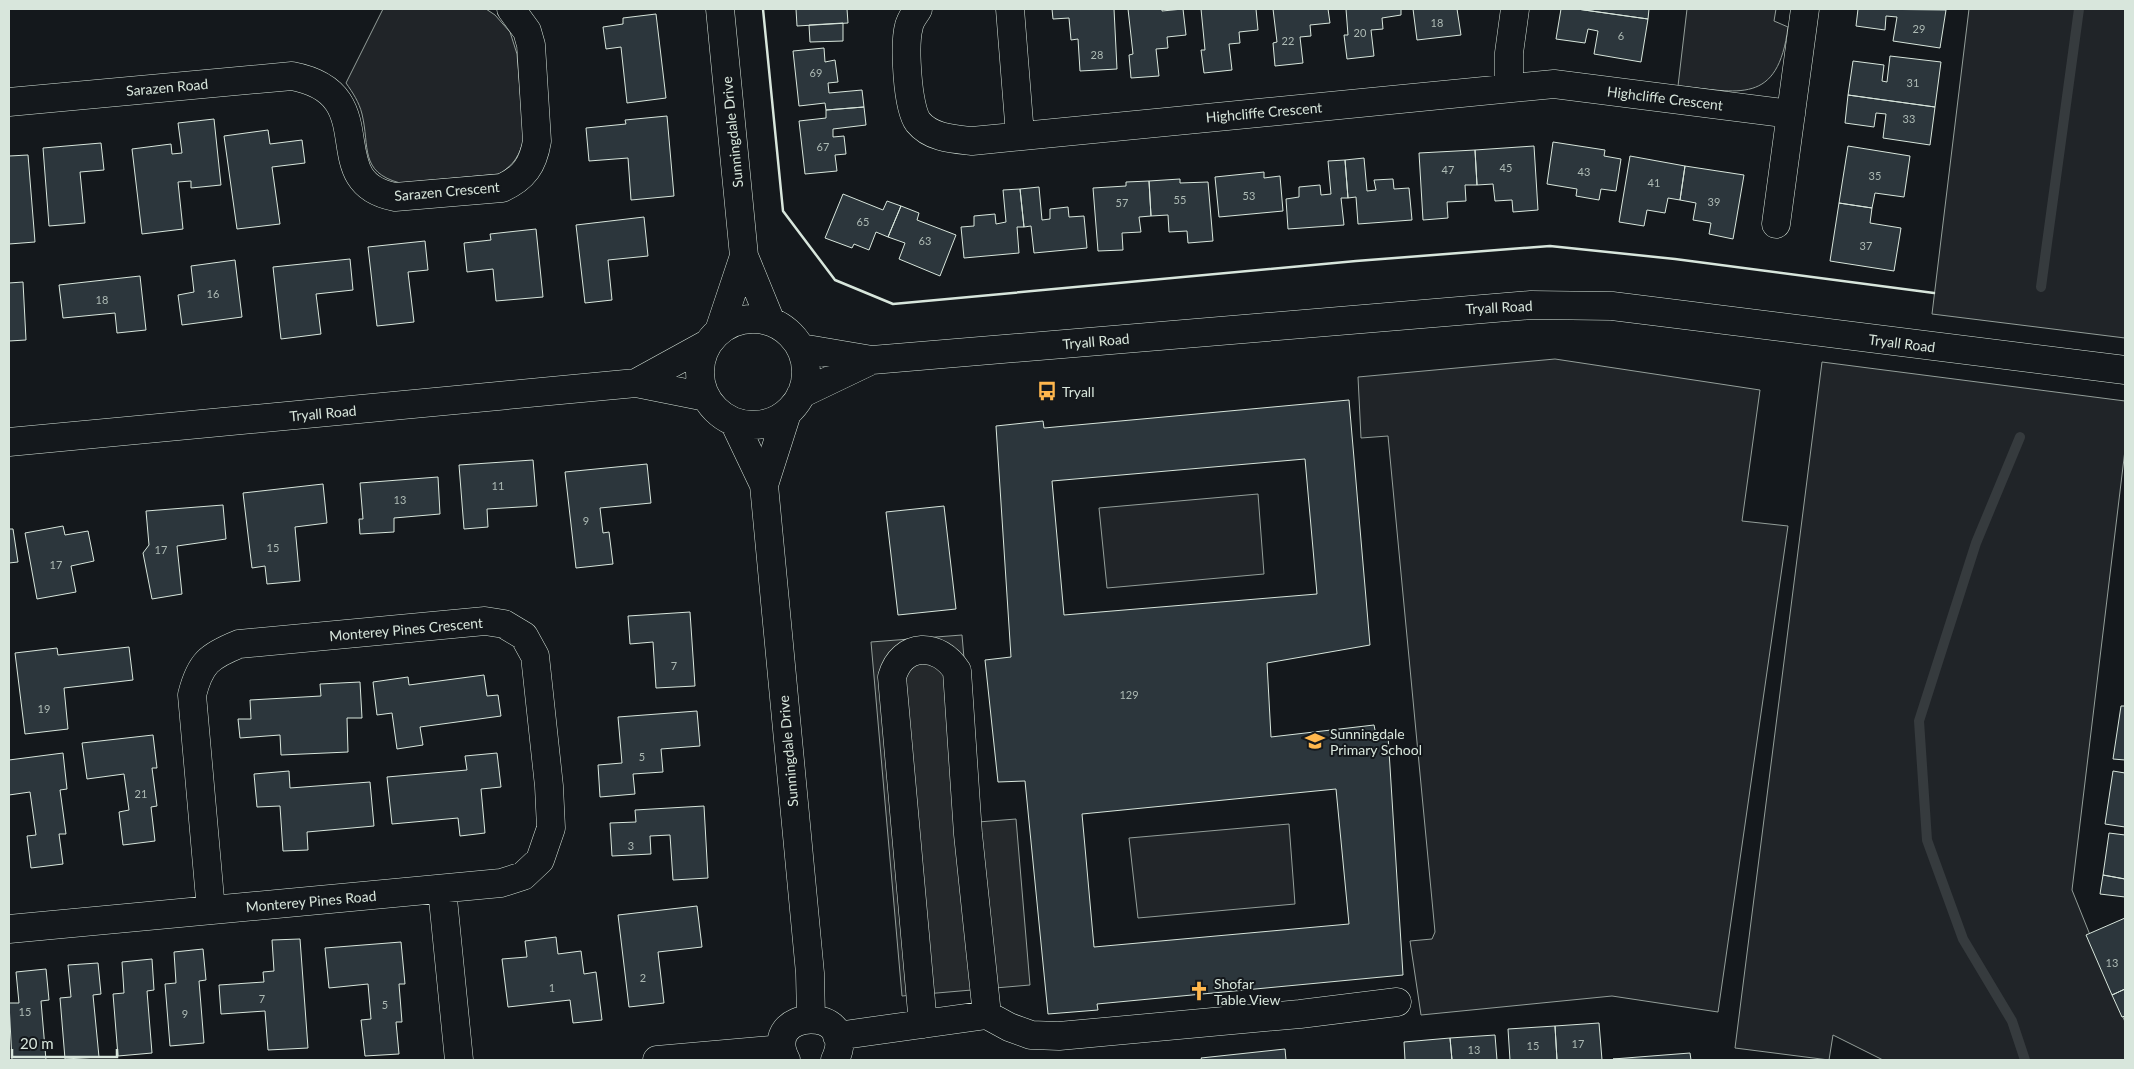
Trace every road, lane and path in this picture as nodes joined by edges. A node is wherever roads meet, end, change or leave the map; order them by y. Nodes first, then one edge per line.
1 (511, 9) edge
2 (720, 9) edge
3 (918, 9) edge
4 (1010, 9) edge
5 (1515, 9) edge
6 (1805, 9) edge
7 (324, 86) joint
8 (1509, 88) junction
9 (9, 102) edge
10 (1791, 114) junction
11 (1020, 135) junction
12 (1776, 224) dead end
13 (744, 256) junction
14 (771, 322) junction
15 (713, 338) junction
16 (801, 348) junction
17 (872, 360) junction
18 (2125, 370) edge
19 (636, 383) junction
20 (706, 397) junction
21 (794, 404) junction
22 (734, 422) junction
23 (9, 442) edge
24 (764, 485) junction
25 (442, 889) junction
26 (211, 910) junction
27 (9, 929) edge
28 (1397, 1002) dead end
29 (987, 1015) junction
30 (811, 1018) junction
31 (923, 1024) junction
32 (836, 1048) edge
33 (784, 1054) edge
34 (459, 1060) edge
35 (658, 1060) edge

1 - 7 street, Sarazen Crescent
2 - 13 street, Sunningdale Drive
3 - 11 street, Highcliffe Crescent
4 - 11 street
5 - 8 street
6 - 10 street
7 - 9 street, Sarazen Road
8 - 10 street, Highcliffe Crescent
8 - 11 street, Highcliffe Crescent
10 - 12 street
13 - 14 street, Sunningdale Drive
13 - 15 street, Sunningdale Drive
14 - 15 street
14 - 16 street
15 - 19 street, Tryall Road
15 - 20 street
16 - 17 street, Tryall Road
16 - 21 street
17 - 18 street, Tryall Road
17 - 21 street, Tryall Road
19 - 20 street, Tryall Road
19 - 23 street, Tryall Road
20 - 22 street
21 - 22 street
21 - 24 street, Sunningdale Drive
22 - 24 street, Sunningdale Drive
24 - 30 street, Sunningdale Drive
25 - 26 street, Monterey Pines Road
25 - 26 street, Monterey Pines Crescent
25 - 34 street
26 - 27 street, Monterey Pines Road
28 - 29 street
29 - 31 street
29 - 31 street
30 - 32 street
30 - 33 street
31 - 32 street
33 - 35 street

